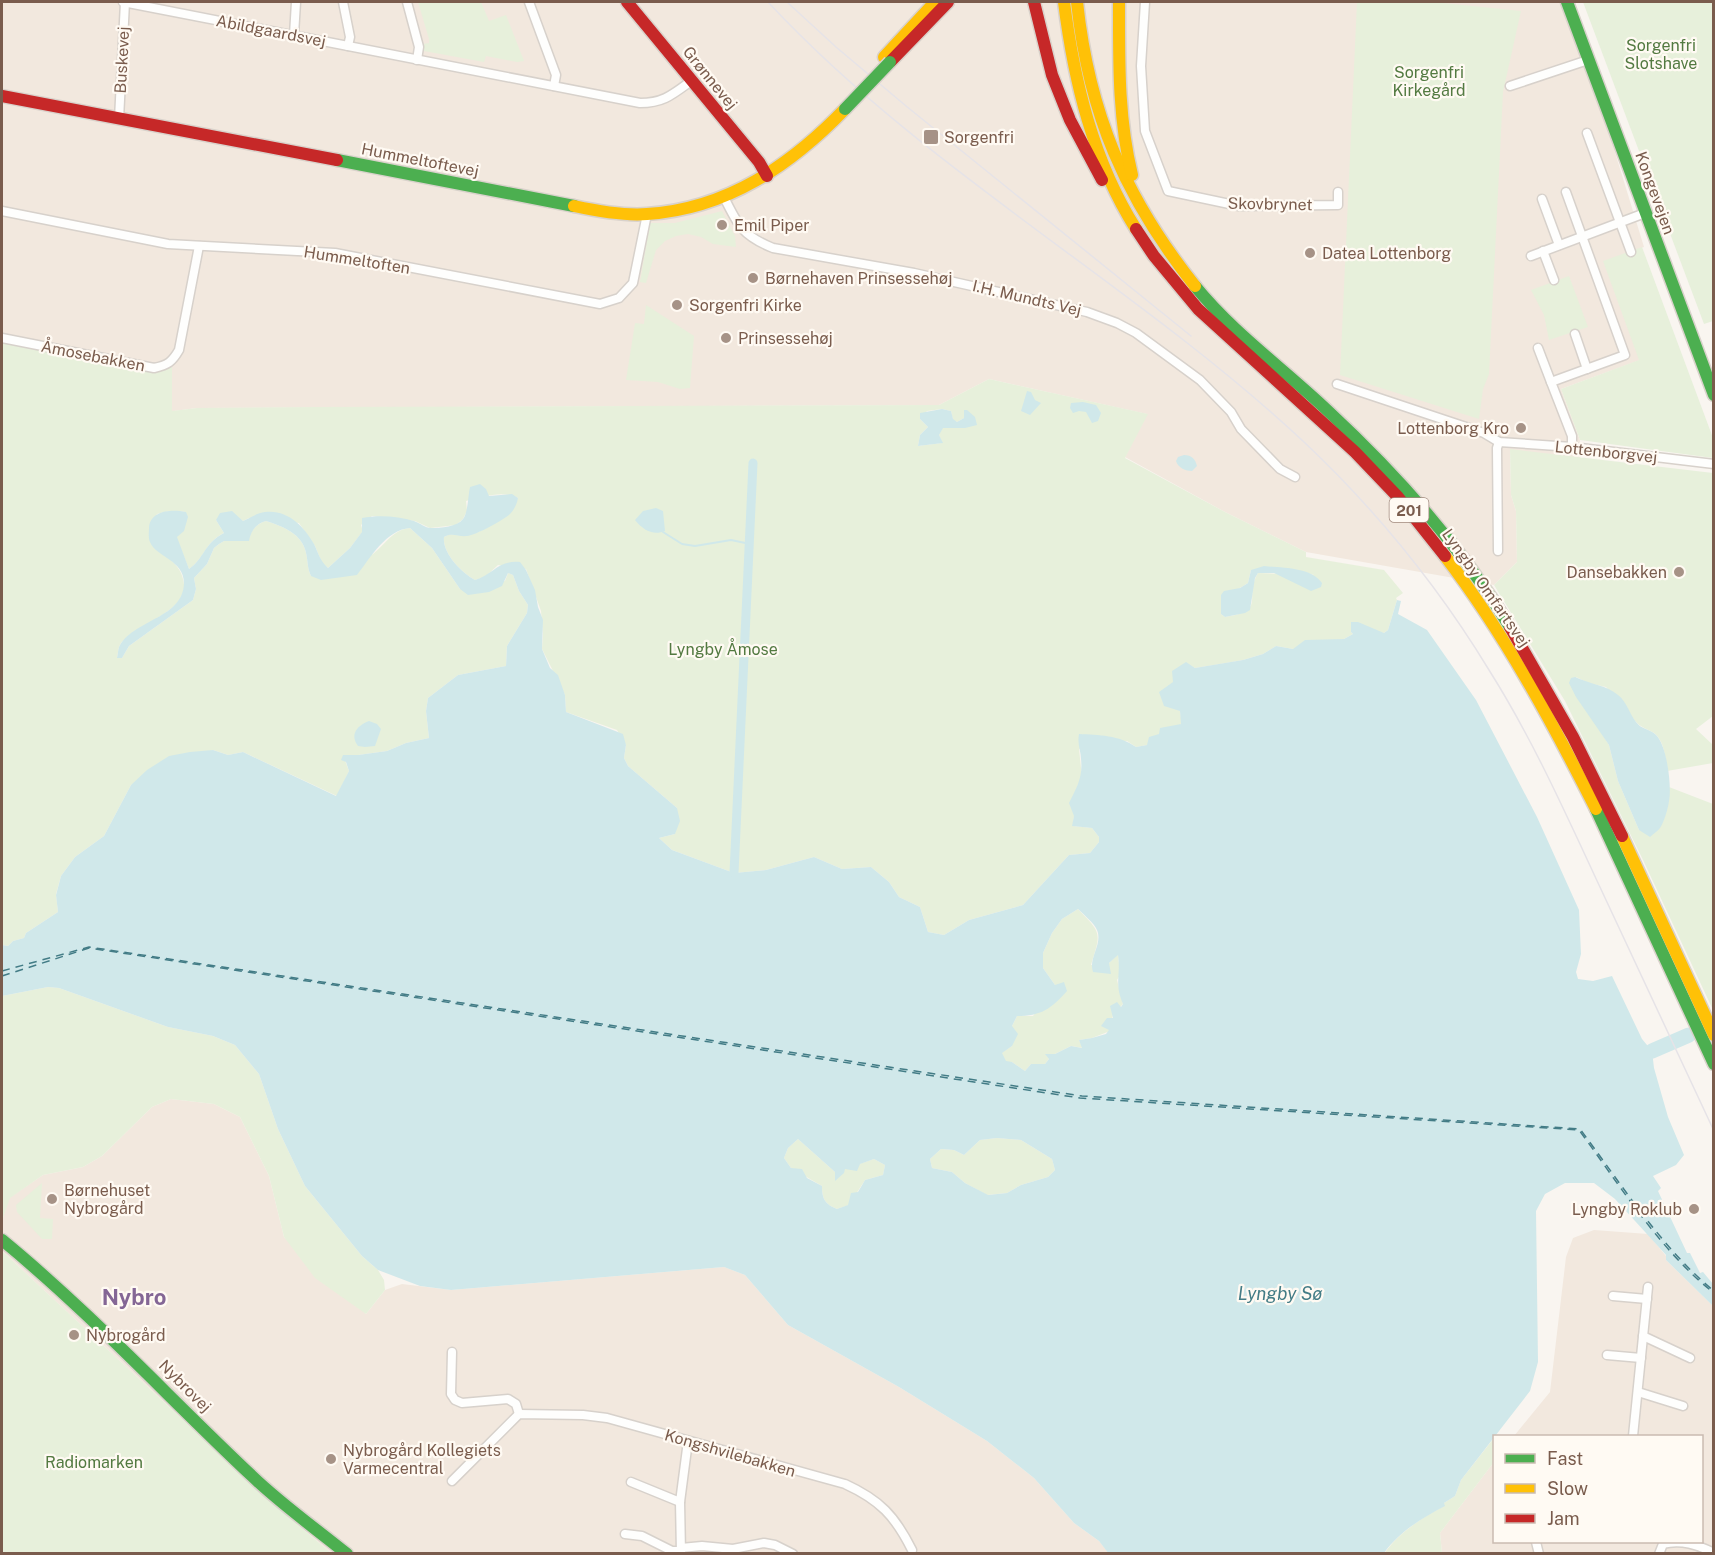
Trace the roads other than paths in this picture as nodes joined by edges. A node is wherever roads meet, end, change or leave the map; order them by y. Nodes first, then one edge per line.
1 (124, 2) edge
2 (296, 2) edge
3 (343, 2) edge
4 (407, 2) edge
5 (529, 2) edge
6 (627, 2) edge
7 (935, 2) edge
8 (948, 2) edge
9 (1034, 2) edge
10 (1064, 2) edge
11 (1077, 2) edge
12 (1119, 2) edge
13 (1145, 2) edge
14 (1567, 2) edge
15 (294, 35) junction
16 (348, 46) junction
17 (887, 59) junction
18 (417, 60) junction
19 (1588, 60) junction
20 (691, 81) junction
21 (554, 86) junction
22 (1510, 86) dead end
23 (2, 96) edge
24 (119, 119) junction
25 (1587, 133) dead end
26 (767, 176) junction
27 (1338, 192) dead end
28 (1566, 192) dead end
29 (724, 197) junction
30 (1542, 199) dead end
31 (2, 211) edge
32 (1645, 213) junction
33 (647, 214) junction
34 (1133, 223) junction
35 (1620, 223) junction
36 (1157, 237) junction
37 (1582, 237) junction
38 (1559, 245) junction
39 (199, 246) junction
40 (1544, 251) junction
41 (1631, 252) dead end
42 (1531, 256) dead end
43 (1554, 280) dead end
44 (1575, 334) dead end
45 (2, 338) edge
46 (1538, 348) dead end
47 (1587, 369) junction
48 (1551, 382) junction
49 (1337, 384) dead end
50 (1713, 395) edge
51 (1499, 442) junction
52 (1572, 447) junction
53 (1713, 464) edge
54 (1295, 477) dead end
55 (1498, 551) dead end
56 (1713, 1035) edge
57 (1713, 1064) edge
58 (2, 1240) edge
59 (1648, 1287) dead end
60 (1613, 1296) dead end
61 (1647, 1299) junction
62 (1643, 1336) junction
63 (452, 1352) dead end
64 (1607, 1355) dead end
65 (1641, 1358) junction
66 (1690, 1358) dead end
67 (1638, 1392) junction
68 (1683, 1406) dead end
69 (519, 1414) junction
70 (1633, 1435) edge
71 (688, 1441) junction
72 (452, 1481) dead end
73 (631, 1482) dead end
74 (680, 1502) junction
75 (625, 1534) dead end
76 (1663, 1546) edge
77 (912, 1550) dead end
78 (681, 1551) edge
79 (1713, 1553) edge
80 (347, 1554) edge
81 (793, 1554) edge

1 - 15 street, Abildgaardsvej
1 - 24 street, Buskevej
2 - 15 street
3 - 16 street, Abildgaardsvej
4 - 18 street
5 - 21 street
6 - 20 main road, Grønnevej
7 - 17 main road, Hummeltoftevej
8 - 17 main road, Hummeltoftevej
9 - 34 main road
10 - 34 main road, Lyngby Omfartsvej / 201
11 - 36 main road, Lyngby Omfartsvej / 201
12 - 36 main road
13 - 27 street, Skovbrynet
14 - 19 main road, Kongevejen
15 - 16 street, Abildgaardsvej
16 - 18 street, Abildgaardsvej
17 - 26 main road, Hummeltoftevej, bridge
18 - 21 street, Abildgaardsvej
19 - 22 street
19 - 32 main road, Kongevejen
20 - 21 street, Abildgaardsvej
20 - 26 main road, Grønnevej
23 - 24 main road, Hummeltoftevej
24 - 33 main road, Hummeltoftevej
25 - 35 street
26 - 29 main road, Hummeltoftevej
28 - 37 street
29 - 33 main road, Hummeltoftevej
29 - 54 street, I.H. Mundts Vej
30 - 38 street
31 - 39 street, Hummeltoften
32 - 35 street
32 - 50 main road, Kongevejen
33 - 39 street, Hummeltoften
34 - 57 main road, Lyngby Omfartsvej / 201
35 - 37 street
35 - 41 street
36 - 56 main road, Lyngby Omfartsvej / 201
37 - 38 street
37 - 47 street
38 - 40 street
39 - 45 street, Åmosebakken
40 - 42 street
40 - 43 street
44 - 47 street
46 - 48 street
47 - 48 street
48 - 52 street
49 - 51 street, Lottenborgvej
51 - 52 street, Lottenborgvej
51 - 55 street
52 - 53 street, Lottenborgvej
58 - 80 main road, Nybrovej
59 - 61 street
60 - 61 street
61 - 62 street
62 - 65 street
62 - 66 street
63 - 69 street
64 - 65 street
65 - 67 street
67 - 68 street
67 - 70 street
69 - 71 street, Kongshvilebakken
69 - 72 street
71 - 74 street
71 - 77 street, Kongshvilebakken
73 - 74 street
74 - 78 street
75 - 78 street
76 - 79 street
78 - 81 street

